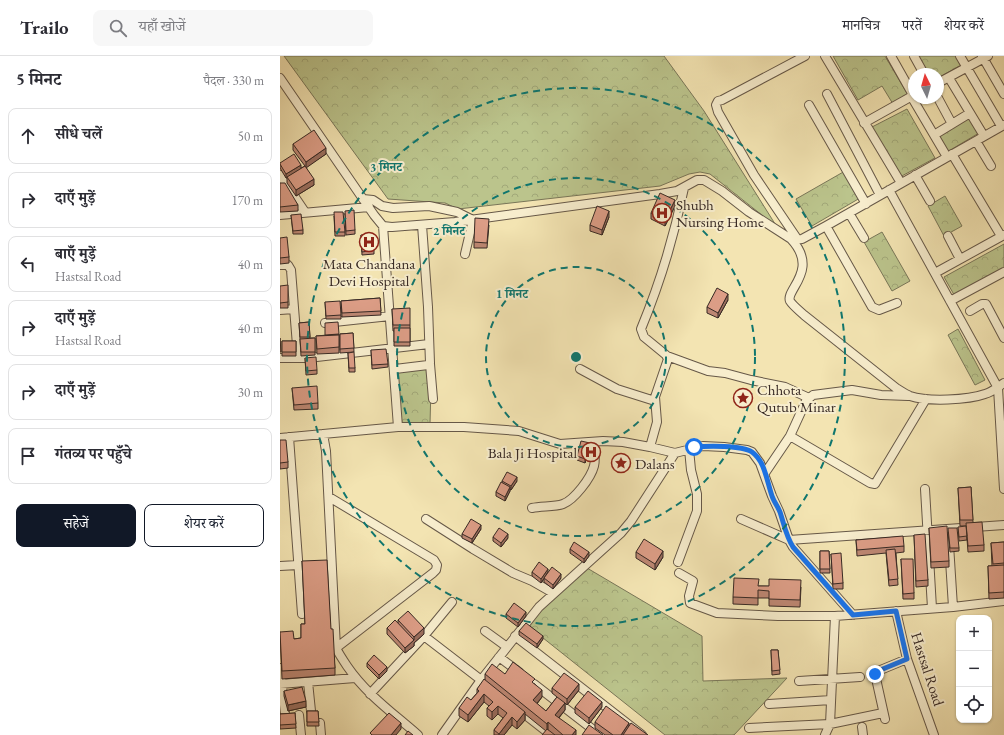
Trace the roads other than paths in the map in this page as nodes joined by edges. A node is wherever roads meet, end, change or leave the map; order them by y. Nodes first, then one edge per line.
1 (805, 56) edge
2 (825, 56) edge
3 (891, 56) edge
4 (914, 56) edge
5 (960, 56) edge
6 (985, 57) edge
7 (921, 68) edge
8 (967, 68) junction
9 (280, 78) edge
10 (949, 78) junction
11 (944, 80) edge
12 (283, 86) edge
13 (908, 86) edge
14 (827, 94) dead end
15 (1004, 94) edge
16 (908, 98) edge
17 (918, 104) edge
18 (941, 104) edge
19 (809, 105) dead end
20 (970, 113) junction
21 (864, 123) junction
22 (952, 124) junction
23 (1002, 126) edge
24 (934, 135) junction
25 (984, 136) junction
26 (976, 140) junction
27 (950, 156) junction
28 (991, 166) dead end
29 (280, 175) edge
30 (915, 175) junction
31 (901, 183) junction
32 (684, 188) junction
33 (889, 190) junction
34 (880, 195) junction
35 (363, 199) junction
36 (930, 201) dead end
37 (866, 204) junction
38 (368, 207) junction
39 (305, 212) junction
40 (849, 213) junction
41 (280, 214) edge
42 (473, 220) junction
43 (422, 225) junction
44 (383, 226) junction
45 (826, 226) junction
46 (1003, 235) edge
47 (948, 236) dead end
48 (864, 238) dead end
49 (795, 239) junction
50 (465, 254) dead end
51 (960, 259) junction
52 (280, 265) edge
53 (1004, 272) edge
54 (935, 273) junction
55 (950, 302) junction
56 (897, 303) dead end
57 (294, 309) junction
58 (280, 310) edge
59 (970, 311) dead end
60 (390, 316) junction
61 (325, 323) edge
62 (1004, 338) edge
63 (429, 344) junction
64 (393, 348) junction
65 (667, 356) junction
66 (280, 358) edge
67 (298, 358) junction
68 (430, 364) junction
69 (395, 369) junction
70 (580, 369) dead end
71 (1001, 385) edge
72 (911, 396) junction
73 (809, 398) junction
74 (433, 399) dead end
75 (926, 399) junction
76 (655, 401) junction
77 (398, 427) junction
78 (323, 434) junction
79 (790, 436) junction
80 (289, 437) junction
81 (280, 438) edge
82 (594, 442) junction
83 (650, 447) junction
84 (689, 449) junction
85 (675, 453) junction
86 (765, 473) junction
87 (1004, 488) edge
88 (925, 489) dead end
89 (329, 497) junction
90 (532, 508) dead end
91 (426, 519) dead end
92 (741, 519) dead end
93 (1004, 525) edge
94 (948, 529) junction
95 (928, 531) junction
96 (789, 540) junction
97 (678, 562) dead end
98 (298, 565) junction
99 (280, 566) edge
100 (680, 573) dead end
101 (553, 593) junction
102 (1004, 601) edge
103 (452, 602) dead end
104 (953, 607) junction
105 (932, 608) junction
106 (896, 611) junction
107 (302, 614) dead end
108 (853, 615) junction
109 (835, 616) junction
110 (486, 631) dead end
111 (424, 636) junction
112 (515, 636) junction
113 (507, 647) junction
114 (336, 648) junction
115 (499, 657) junction
116 (907, 659) junction
117 (280, 668) edge
118 (860, 677) dead end
119 (355, 678) junction
120 (832, 679) junction
121 (482, 680) junction
122 (799, 681) dead end
123 (308, 682) junction
124 (281, 684) edge
125 (493, 690) edge
126 (370, 694) junction
127 (831, 700) junction
128 (510, 703) edge
129 (769, 704) dead end
130 (311, 711) edge
131 (285, 714) edge
132 (299, 716) dead end
133 (320, 722) edge
134 (830, 724) junction
135 (748, 728) dead end
136 (301, 735) edge
137 (321, 735) edge
138 (418, 735) edge
139 (442, 735) edge
140 (551, 735) edge
141 (600, 735) edge
142 (642, 735) edge
143 (825, 735) edge
144 (934, 735) edge

1 - 49 street
2 - 21 street
3 - 13 street
4 - 7 street
5 - 8 street
6 - 8 street
6 - 15 street
8 - 10 street
8 - 23 street
9 - 12 street
10 - 11 street
10 - 20 street
12 - 35 street
14 - 34 street
16 - 21 street
17 - 24 street
18 - 22 street
19 - 37 street
20 - 22 street
20 - 25 street
21 - 31 street
22 - 24 street
23 - 25 street
24 - 27 street
25 - 26 street
26 - 27 street
26 - 28 street
27 - 30 street
27 - 46 street
29 - 39 street
30 - 31 street
30 - 36 street
31 - 33 street
32 - 42 street
32 - 49 street
32 - 65 street
33 - 34 street
33 - 54 street
34 - 37 street
35 - 38 street
35 - 42 street
37 - 40 street
38 - 39 street
38 - 44 street
39 - 41 street
40 - 45 street
40 - 48 street
42 - 43 street
42 - 50 street
43 - 44 street
43 - 63 street
44 - 60 street
45 - 49 street
45 - 56 street
46 - 51 street
47 - 51 street
49 - 72 street
51 - 54 street
52 - 57 street
53 - 55 street
54 - 55 street
55 - 71 street
57 - 58 street
57 - 67 street
59 - 62 street
60 - 61 street
60 - 64 street
63 - 64 street
63 - 68 street
64 - 67 street
64 - 69 street
65 - 73 street
65 - 76 street
66 - 67 street
68 - 69 street
68 - 74 street
69 - 77 street
70 - 76 street
71 - 75 street
71 - 87 street
72 - 73 street
72 - 75 street
73 - 79 street
75 - 79 street
76 - 83 street
77 - 78 street
77 - 82 street
78 - 80 street
78 - 89 street
79 - 86 street
80 - 81 street
80 - 98 street
82 - 83 street
82 - 90 street
83 - 85 street
84 - 85 street
84 - 86 street
84 - 97 street
85 - 101 street
86 - 96 street
88 - 95 street
89 - 114 street
89 - 114 street
91 - 101 street
92 - 96 street
93 - 94 street
94 - 95 street
94 - 104 street
95 - 96 street
95 - 105 street
96 - 108 street
98 - 99 street
98 - 107 street
100 - 109 street, Hastsal Road
101 - 112 street
102 - 104 street, Hastsal Road
103 - 111 street
104 - 105 street, Hastsal Road
105 - 106 street, Hastsal Road
106 - 108 street, Hastsal Road
106 - 116 street, Hastsal Road
108 - 109 street, Hastsal Road
109 - 120 street
110 - 113 street
111 - 121 street
111 - 126 street
112 - 113 street
112 - 142 street
113 - 115 street
114 - 119 street
115 - 121 street
115 - 141 street
116 - 134 street
116 - 144 street, Hastsal Road
117 - 124 street
118 - 120 street
119 - 123 street
119 - 126 street
120 - 122 street
120 - 127 street
121 - 125 street
121 - 139 street
123 - 124 street
123 - 130 street
124 - 131 street
126 - 138 street
127 - 129 street
127 - 134 street
128 - 140 street
132 - 136 street
133 - 137 street
134 - 135 street
134 - 143 street

